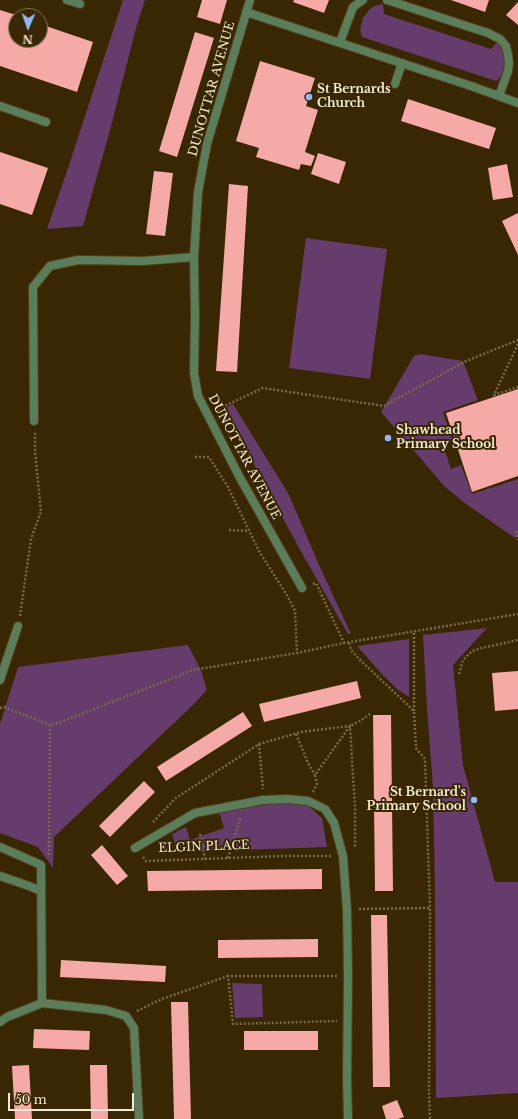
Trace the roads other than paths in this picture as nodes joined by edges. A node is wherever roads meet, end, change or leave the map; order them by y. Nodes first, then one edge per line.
1 (67, 0) edge
2 (250, 0) edge
3 (363, 0) edge
4 (387, 0) edge
5 (80, 4) dead end
6 (246, 12) junction
7 (340, 42) junction
8 (402, 63) junction
9 (395, 84) dead end
10 (499, 96) junction
11 (518, 102) edge
12 (0, 106) edge
13 (46, 122) dead end
14 (194, 257) junction
15 (34, 421) road end
16 (302, 588) road end
17 (18, 626) road end
18 (0, 680) edge
19 (0, 847) edge
20 (136, 848) road end
21 (0, 876) edge
22 (41, 891) junction
23 (42, 1003) junction
24 (0, 1022) edge
25 (139, 1119) edge
26 (348, 1119) edge

1 - 5 street
2 - 6 street, DUNOTTAR AVENUE
3 - 7 street
4 - 10 street
6 - 7 street
6 - 14 street, DUNOTTAR AVENUE
7 - 8 street
8 - 9 street
8 - 10 street
10 - 11 street
12 - 13 street
14 - 15 street
14 - 16 street, DUNOTTAR AVENUE
17 - 18 street
19 - 22 street
20 - 26 street, ELGIN PLACE
21 - 22 street
22 - 23 street
23 - 24 street
23 - 25 street

